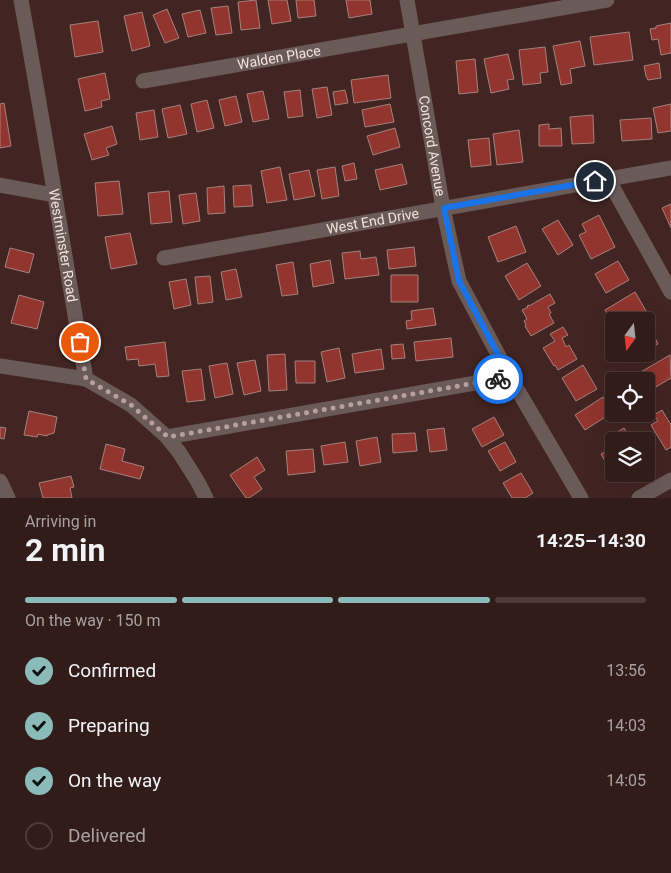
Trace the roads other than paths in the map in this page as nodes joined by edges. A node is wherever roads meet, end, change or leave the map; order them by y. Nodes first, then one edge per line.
1 (21, 0) edge
2 (407, 0) edge
3 (607, 0) edge
4 (412, 33) junction
5 (144, 80) dead end
6 (671, 168) edge
7 (608, 179) junction
8 (0, 185) edge
9 (54, 195) junction
10 (444, 208) junction
11 (164, 258) dead end
12 (671, 292) edge
13 (0, 366) edge
14 (510, 377) junction
15 (86, 379) junction
16 (168, 437) junction
17 (671, 480) edge
18 (0, 481) edge
19 (8, 498) edge
20 (206, 498) edge
21 (581, 498) edge
22 (639, 498) edge

1 - 9 street, Westminster Road
2 - 4 street, Concord Avenue
3 - 4 street, Walden Place
4 - 5 street, Walden Place
4 - 10 street, Concord Avenue
6 - 7 street, West End Drive
7 - 10 street, West End Drive
7 - 12 street
8 - 9 street
9 - 15 street, Westminster Road
10 - 11 street, West End Drive
10 - 14 street, Concord Avenue
13 - 15 street
14 - 16 street
14 - 21 street, Concord Avenue
15 - 16 street
16 - 20 street
17 - 22 street
18 - 19 street

